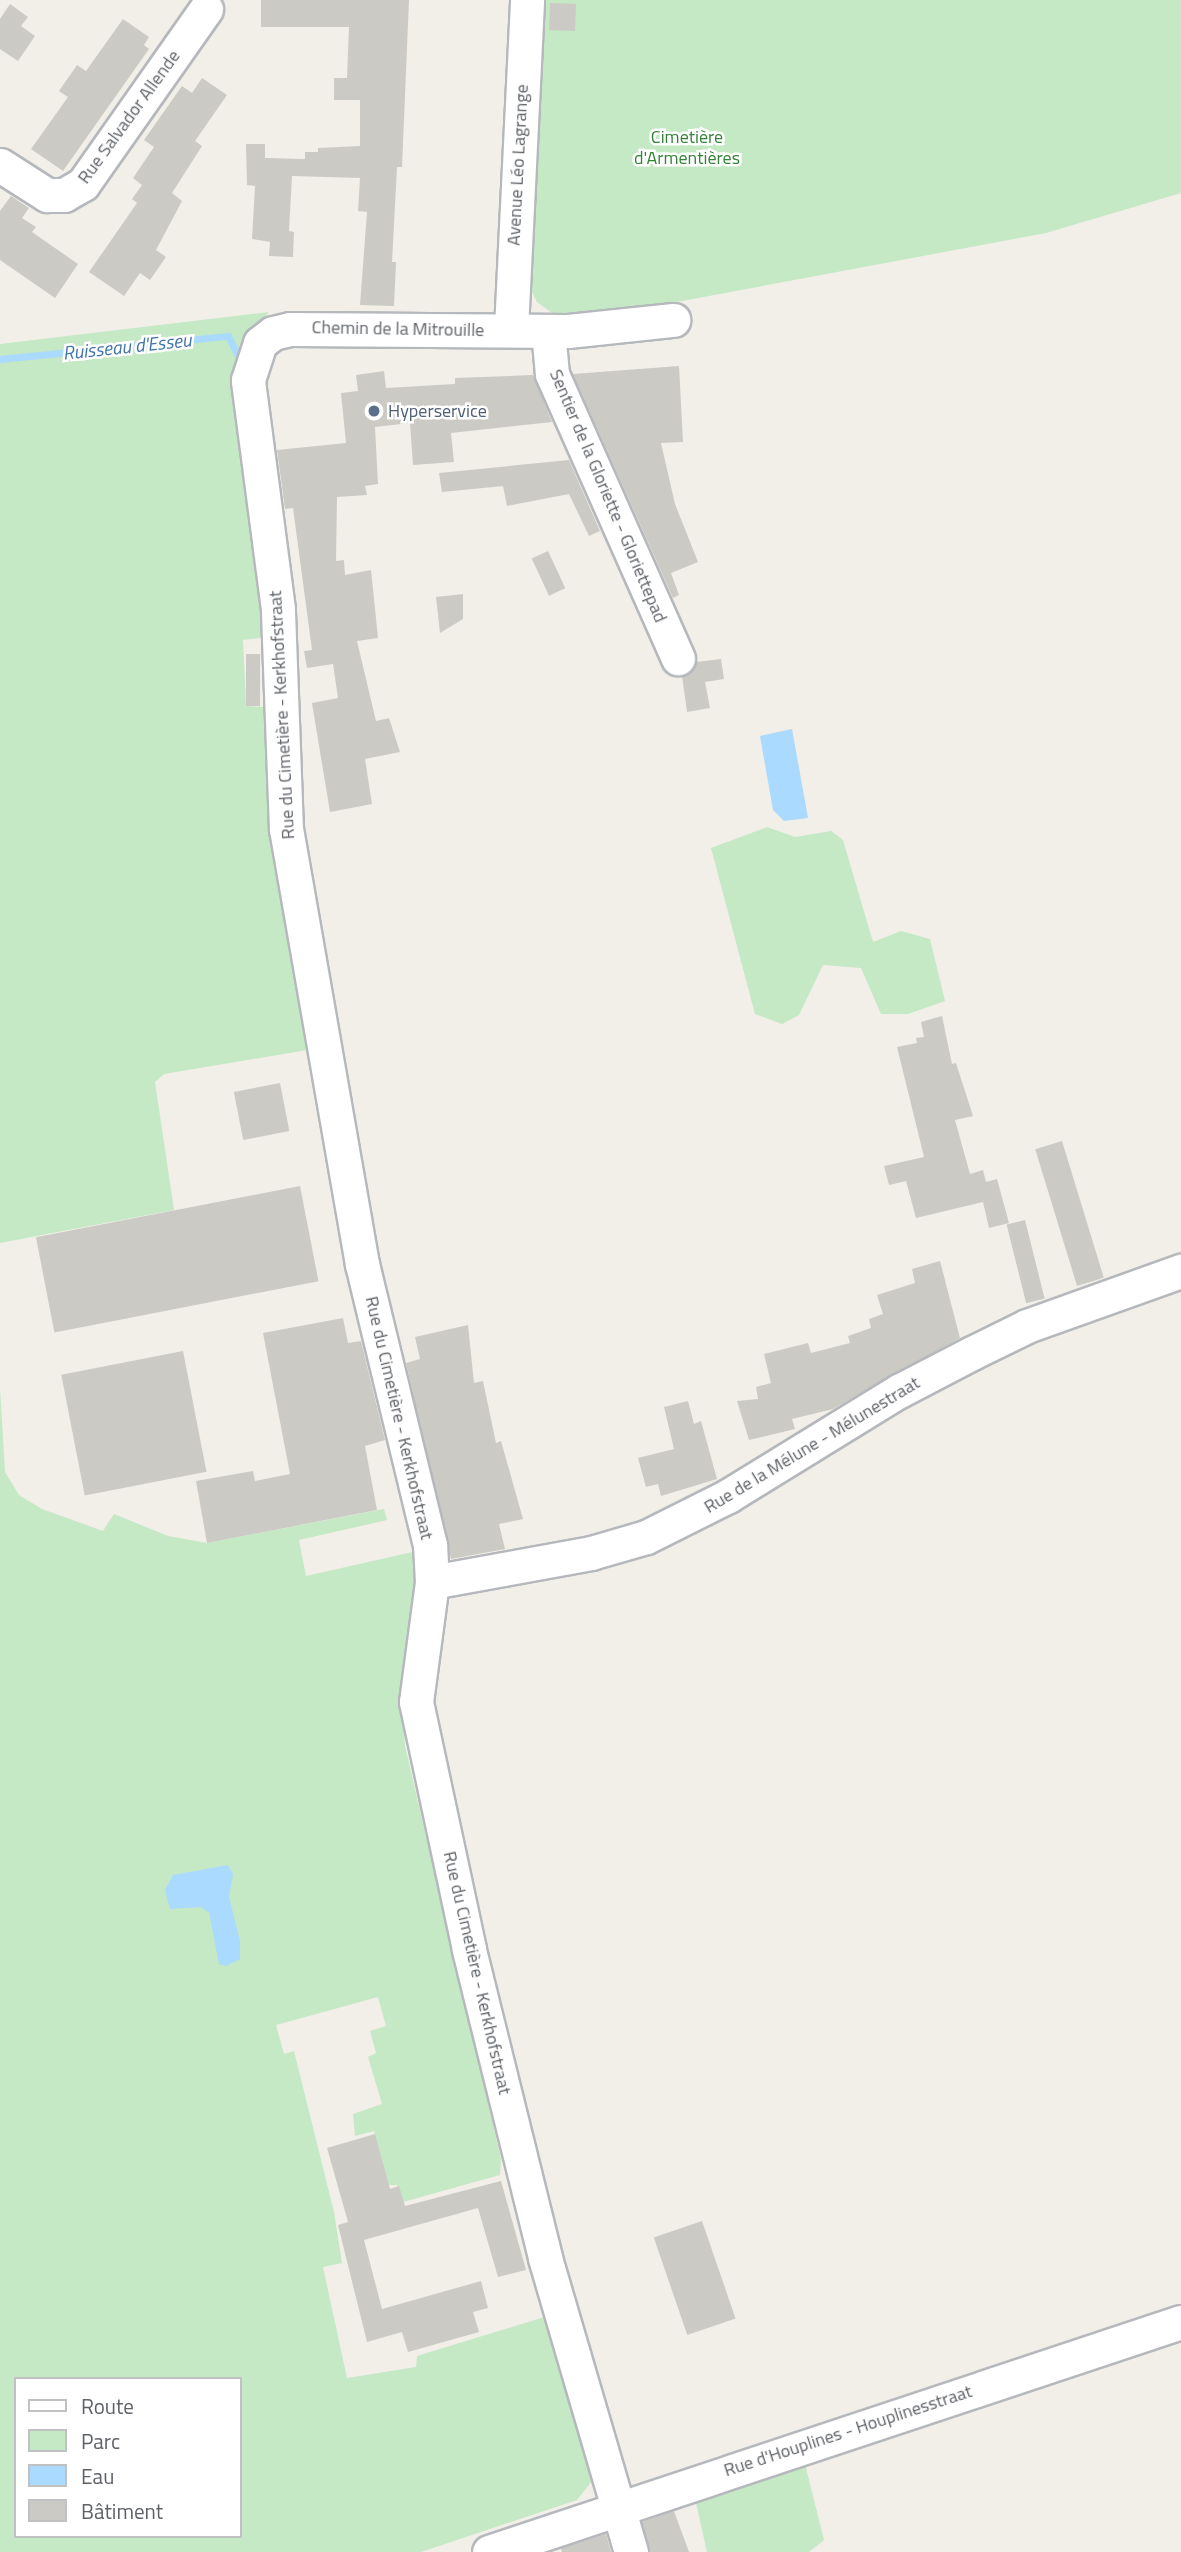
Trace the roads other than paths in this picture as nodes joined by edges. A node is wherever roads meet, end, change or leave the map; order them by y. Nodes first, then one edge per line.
1 (527, 0) edge
2 (204, 3) edge
3 (0, 165) edge
4 (673, 320) dead end
5 (286, 330) joint
6 (511, 330) junction
7 (548, 331) junction
8 (678, 658) dead end
9 (1181, 1271) edge
10 (432, 1582) junction
11 (1181, 2322) edge
12 (618, 2509) junction
13 (508, 2549) edge
14 (631, 2552) edge

1 - 6 street, Avenue Léo Lagrange
2 - 3 street, Rue Salvador Allende
4 - 7 street
5 - 6 street, Chemin de la Mitrouille
5 - 10 street, Rue du Cimetière - Kerkhofstraat
6 - 7 street
7 - 8 street, Sentier de la Gloriette - Gloriettepad
9 - 10 street, Rue de la Mélune - Mélunestraat
10 - 12 street, Rue du Cimetière - Kerkhofstraat
11 - 12 street, Rue d'Houplines - Houplinesstraat
12 - 13 street, Rue d'Houplines - Houplinesstraat
12 - 14 street, Rue du Cimetière - Kerkhofstraat

